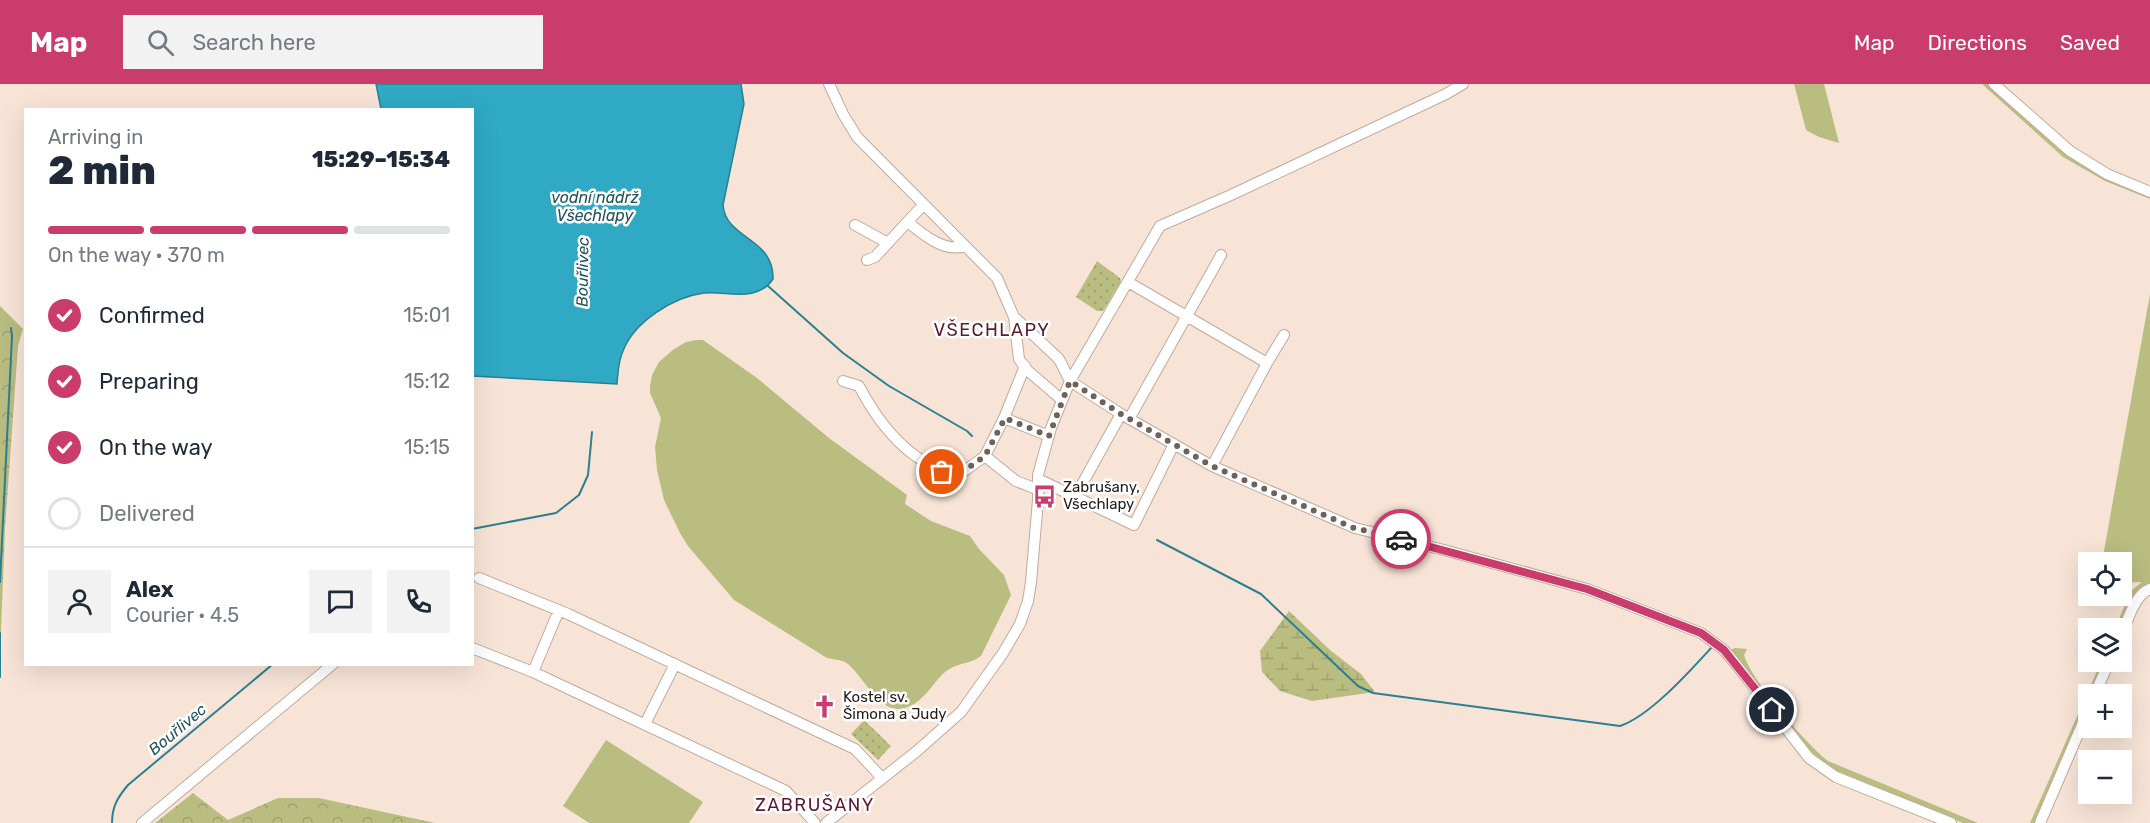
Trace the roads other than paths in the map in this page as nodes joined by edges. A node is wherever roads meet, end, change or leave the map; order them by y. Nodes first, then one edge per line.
1 (830, 84) edge
2 (1463, 84) edge
3 (1994, 84) edge
4 (2150, 192) edge
5 (923, 206) junction
6 (908, 222) junction
7 (855, 225) dead end
8 (888, 243) junction
9 (964, 246) junction
10 (1221, 255) dead end
11 (867, 260) dead end
12 (1128, 282) junction
13 (1187, 315) junction
14 (1014, 317) junction
15 (1284, 335) dead end
16 (1268, 363) junction
17 (1025, 366) junction
18 (843, 381) dead end
19 (1070, 381) junction
20 (1062, 400) junction
21 (1125, 416) junction
22 (1005, 418) junction
23 (1049, 436) junction
24 (1174, 444) junction
25 (985, 456) junction
26 (1212, 466) junction
27 (1039, 485) junction
28 (1076, 495) junction
29 (479, 578) dead end
30 (2150, 589) edge
31 (559, 610) junction
32 (2129, 618) edge
33 (474, 649) edge
34 (675, 664) junction
35 (331, 666) edge
36 (533, 672) junction
37 (645, 724) junction
38 (2078, 734) edge
39 (882, 778) junction
40 (830, 822) edge
41 (142, 823) edge
42 (815, 823) edge
43 (1951, 823) edge
44 (2040, 823) edge

1 - 5 street
2 - 12 street
3 - 4 street
5 - 6 street
5 - 9 street
6 - 8 street
6 - 9 street
7 - 8 street
8 - 11 street
9 - 14 street
10 - 13 street
12 - 13 street
12 - 19 street
13 - 16 street
13 - 21 street
14 - 17 street
14 - 19 street
15 - 16 street
16 - 26 street
17 - 20 street
17 - 22 street
18 - 25 street
19 - 20 street
19 - 21 street
20 - 23 street
21 - 24 street
21 - 28 street
22 - 23 street
22 - 25 street
23 - 27 street
24 - 26 street
24 - 28 street
25 - 27 street
26 - 43 street
27 - 28 street
27 - 39 street
29 - 31 street
30 - 32 street
31 - 34 street
31 - 36 street
33 - 36 street
34 - 37 street
34 - 39 street
35 - 41 street
36 - 37 street
37 - 42 street
38 - 44 street
39 - 40 street

